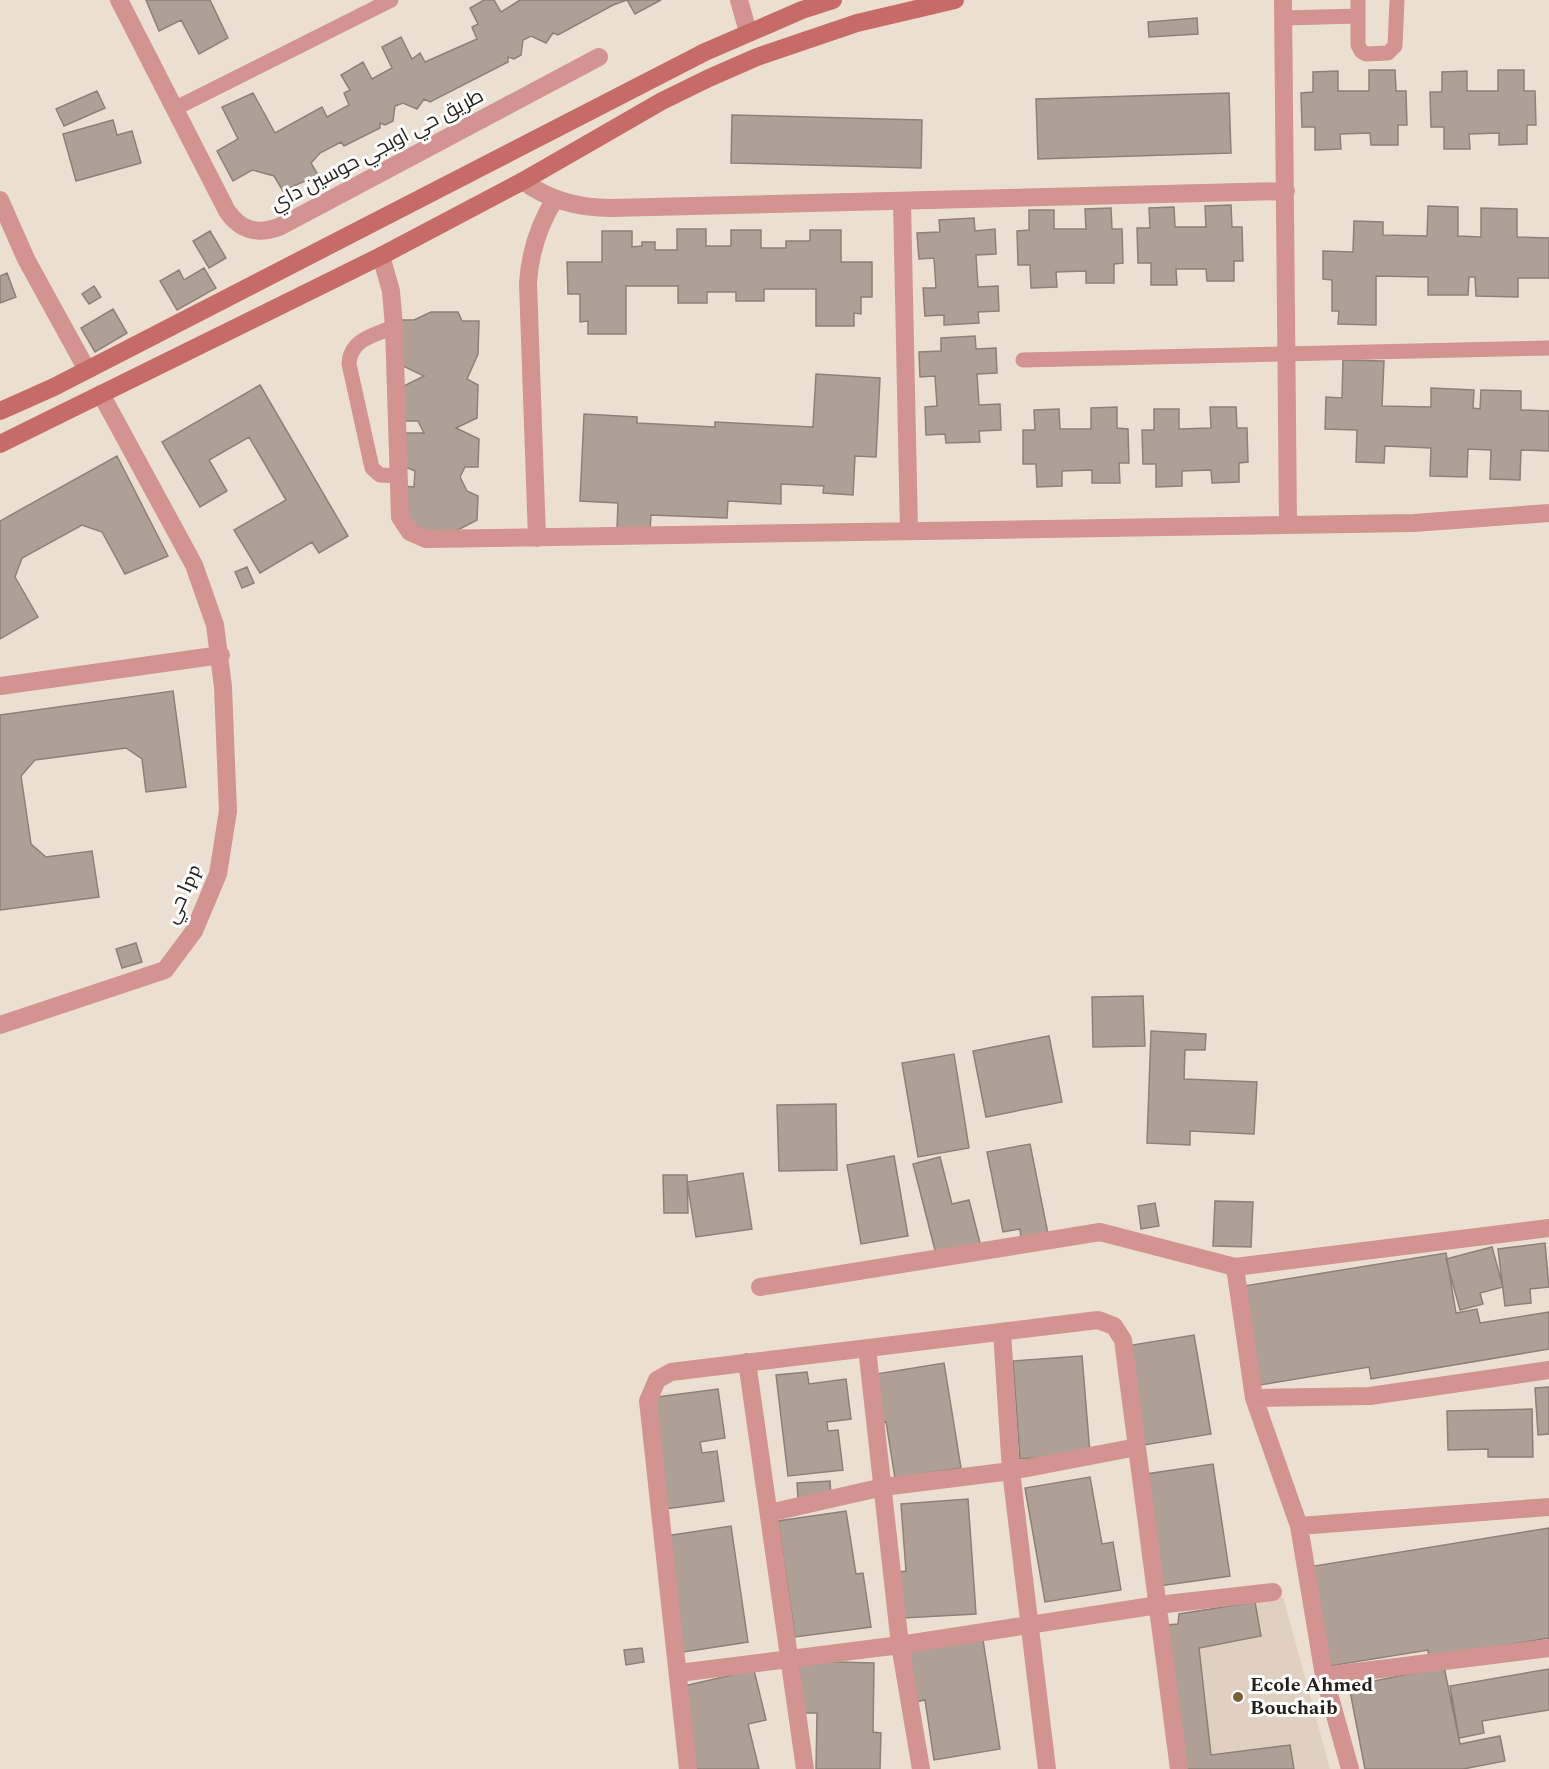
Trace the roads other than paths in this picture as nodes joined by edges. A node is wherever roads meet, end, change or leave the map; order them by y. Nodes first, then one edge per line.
1 (119, 0) edge
2 (391, 0) edge
3 (739, 0) edge
4 (833, 0) edge
5 (955, 0) edge
6 (1397, 0) edge
7 (1358, 8) edge
8 (1283, 9) edge
9 (748, 32) junction
10 (599, 57) dead end
11 (174, 109) junction
12 (523, 181) junction
13 (1286, 191) junction
14 (555, 199) junction
15 (0, 201) edge
16 (902, 202) junction
17 (381, 256) junction
18 (394, 327) junction
19 (1549, 348) edge
20 (1286, 354) junction
21 (1023, 360) dead end
22 (87, 369) junction
23 (101, 394) junction
24 (0, 411) edge
25 (0, 444) edge
26 (399, 476) junction
27 (1549, 513) edge
28 (1288, 523) junction
29 (909, 531) junction
30 (537, 538) junction
31 (221, 655) junction
32 (0, 686) edge
33 (0, 1025) edge
34 (1549, 1228) edge
35 (1235, 1267) junction
36 (760, 1287) dead end
37 (1002, 1332) junction
38 (867, 1348) junction
39 (747, 1362) junction
40 (1549, 1370) edge
41 (1254, 1398) junction
42 (1137, 1448) junction
43 (1011, 1470) junction
44 (883, 1487) junction
45 (1549, 1507) edge
46 (769, 1513) junction
47 (1299, 1526) junction
48 (1273, 1592) dead end
49 (1158, 1605) junction
50 (1030, 1624) junction
51 (900, 1645) junction
52 (1549, 1648) edge
53 (789, 1659) junction
54 (679, 1672) junction
55 (1324, 1676) junction
56 (688, 1769) edge
57 (806, 1769) edge
58 (921, 1769) edge
59 (1047, 1769) edge
60 (1179, 1769) edge
61 (1350, 1769) edge

1 - 11 street, طريق حي اوبجي حوسين داي
2 - 11 lane
3 - 9 street
4 - 9 main road
5 - 12 main road
6 - 7 lane
7 - 8 lane
8 - 13 street
9 - 22 main road
10 - 11 street, طريق حي اوبجي حوسين داي
12 - 14 street
12 - 17 main road
13 - 16 street
13 - 20 street
14 - 16 street
14 - 30 street
15 - 22 street
16 - 29 street
17 - 18 street
17 - 23 main road
18 - 26 street
18 - 26 lane
19 - 20 lane
20 - 21 lane
20 - 28 street
22 - 24 main road
23 - 25 main road
23 - 31 street, حي lpp
26 - 30 street
27 - 28 street
28 - 29 street
29 - 30 street
31 - 32 street
31 - 33 street, حي lpp
34 - 35 street
35 - 36 street
35 - 41 street
37 - 38 street
37 - 42 street
37 - 43 street
38 - 39 street
38 - 44 street
39 - 46 street
39 - 54 street
40 - 41 street
41 - 47 street
42 - 43 street
42 - 49 street
43 - 44 street
43 - 50 street
44 - 46 street
44 - 51 street
45 - 47 street
46 - 53 street
47 - 55 street
48 - 49 street
49 - 50 street
49 - 60 street
50 - 51 street
50 - 59 street
51 - 53 street
51 - 58 street
52 - 55 street
53 - 54 street
53 - 57 street
54 - 56 street
55 - 61 street

